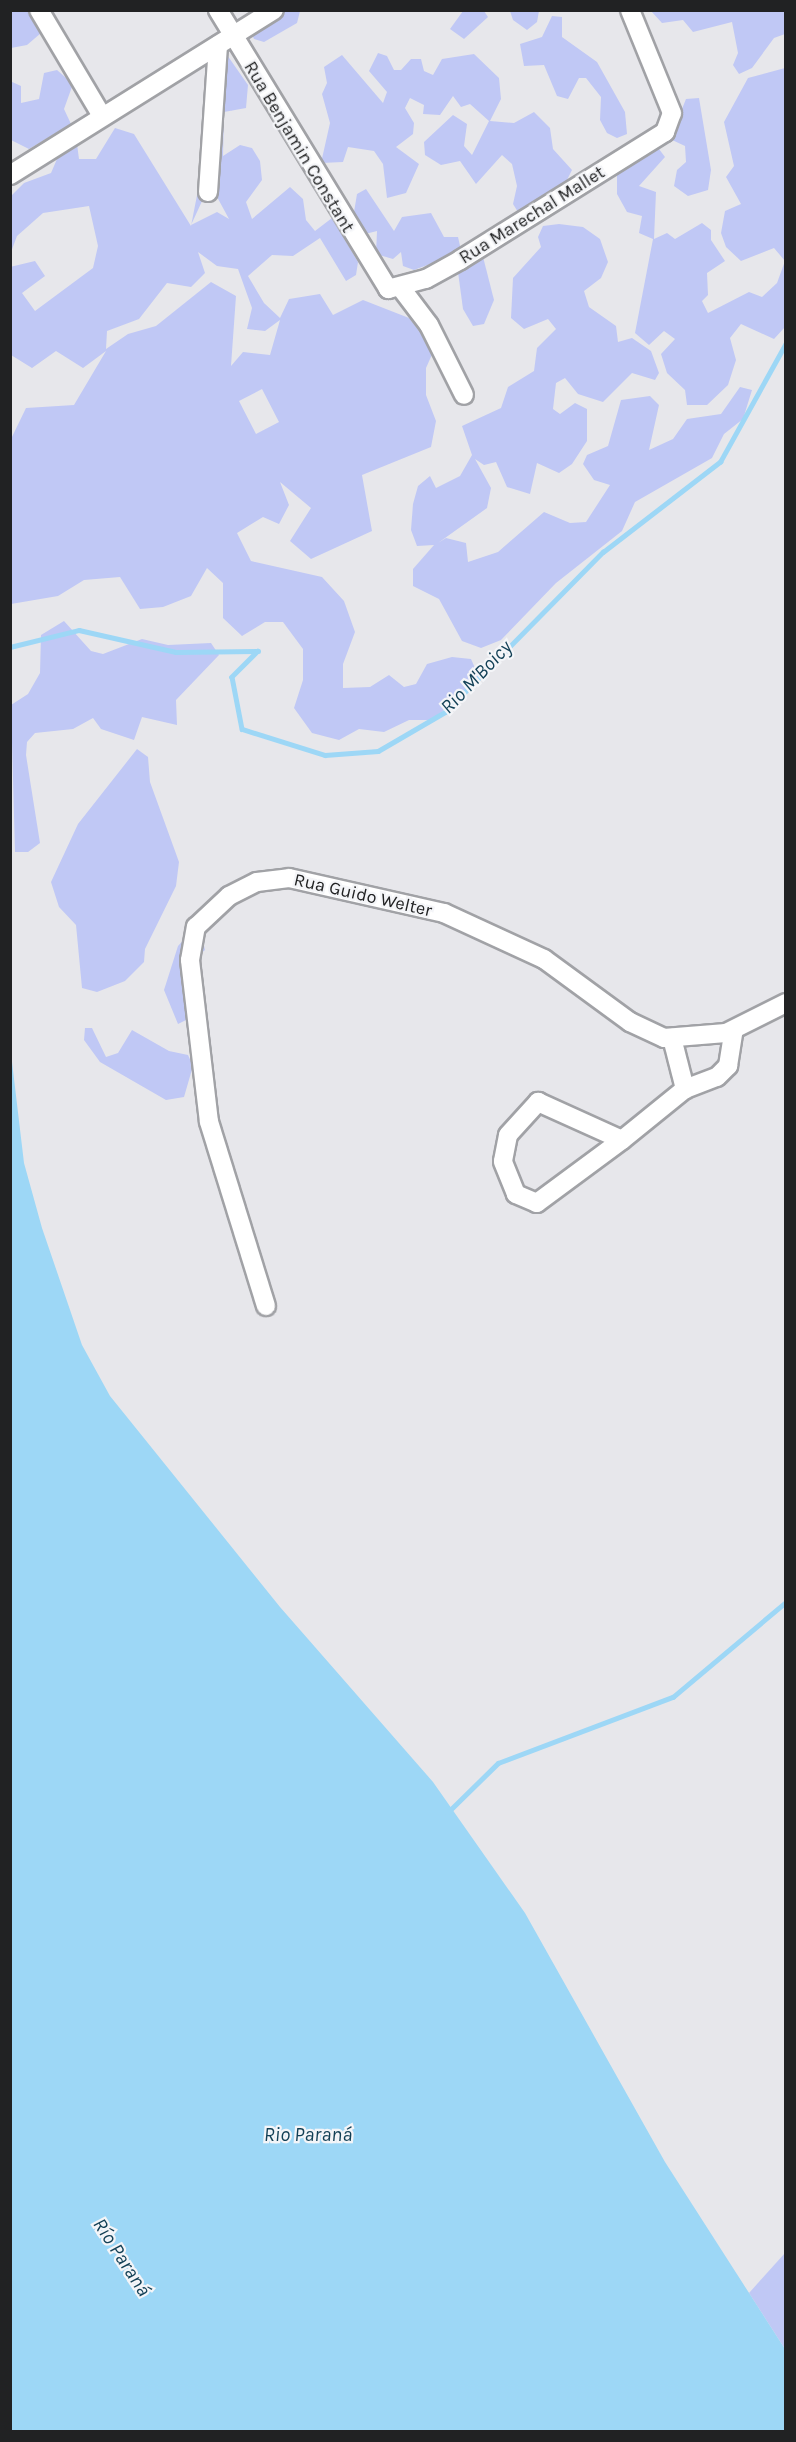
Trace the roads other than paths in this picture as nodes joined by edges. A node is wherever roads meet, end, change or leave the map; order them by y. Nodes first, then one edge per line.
1 (39, 10) edge
2 (218, 10) edge
3 (274, 10) edge
4 (630, 10) edge
5 (225, 40) junction
6 (102, 116) junction
7 (10, 175) edge
8 (208, 192) dead end
9 (401, 288) junction
10 (464, 394) dead end
11 (786, 1003) edge
12 (734, 1030) junction
13 (672, 1038) junction
14 (685, 1089) junction
15 (622, 1140) junction
16 (266, 1306) dead end

1 - 6 street
2 - 5 street, Rua Benjamin Constant
3 - 5 street
4 - 9 street, Rua Marechal Mallet
5 - 6 street
5 - 8 street
5 - 9 street, Rua Benjamin Constant
6 - 7 street
9 - 10 street
11 - 12 street, Rua Guido Welter
12 - 13 street, Rua Guido Welter
12 - 14 street
13 - 14 street
13 - 16 street, Rua Guido Welter
14 - 15 street
15 - 15 street

